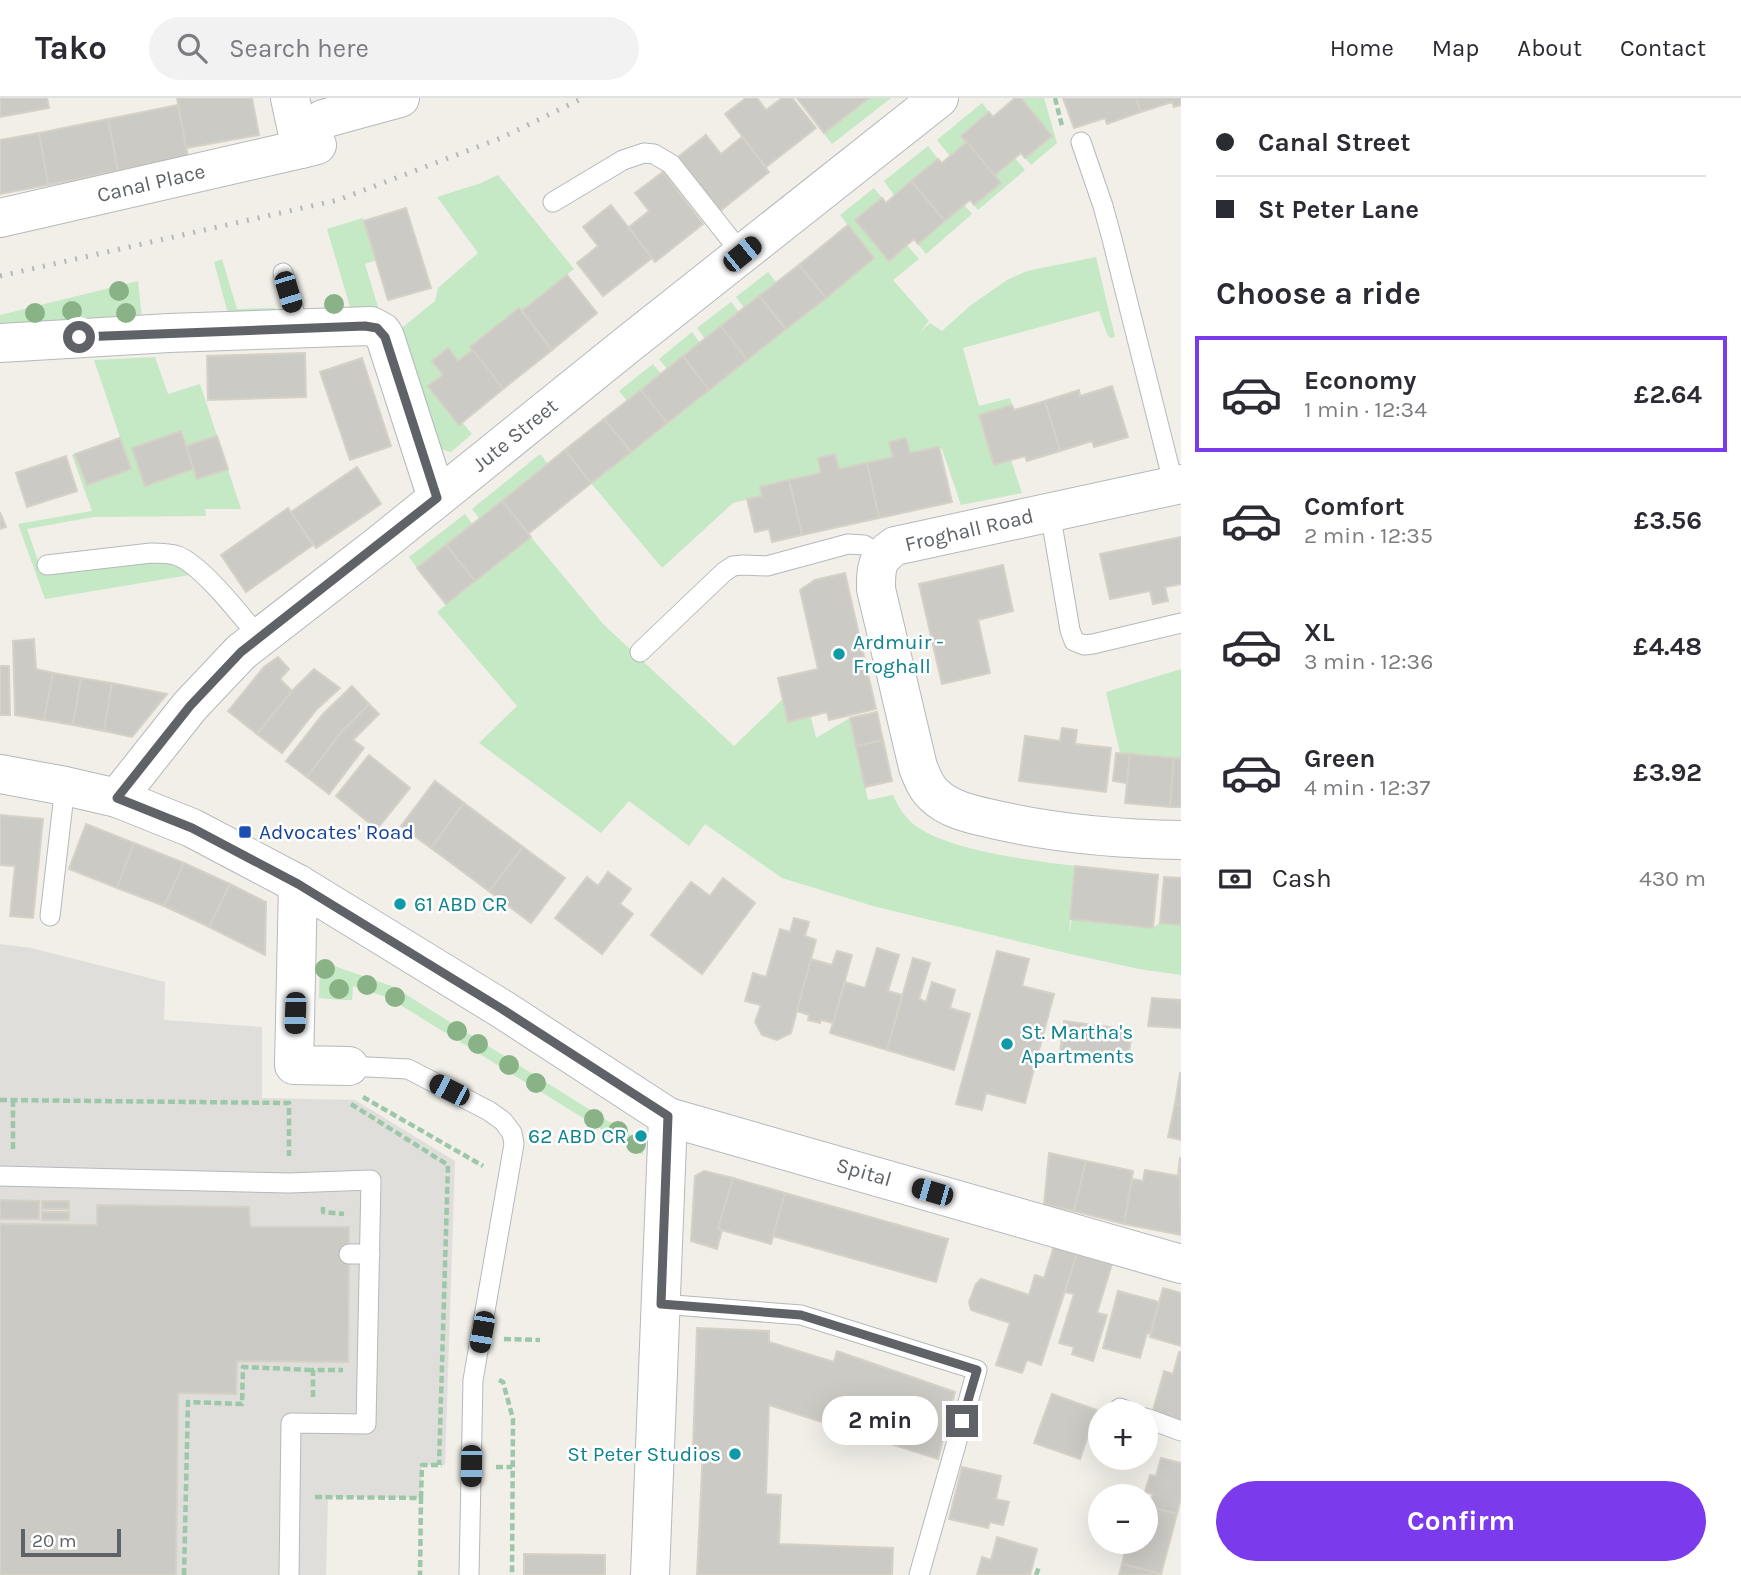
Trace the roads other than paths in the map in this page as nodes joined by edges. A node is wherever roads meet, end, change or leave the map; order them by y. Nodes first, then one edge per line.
1 (290, 98) edge
2 (400, 98) edge
3 (939, 98) edge
4 (371, 133) dead end
5 (1081, 142) dead end
6 (302, 149) junction
7 (553, 202) dead end
8 (0, 218) edge
9 (742, 254) junction
10 (283, 273) dead end
11 (299, 328) junction
12 (0, 343) edge
13 (1177, 485) edge
14 (437, 498) junction
15 (1050, 512) junction
16 (882, 555) junction
17 (47, 565) dead end
18 (1181, 622) edge
19 (259, 637) junction
20 (640, 652) dead end
21 (0, 775) edge
22 (65, 786) junction
23 (117, 798) junction
24 (1181, 840) edge
25 (298, 884) junction
26 (50, 916) dead end
27 (352, 1079) joint
28 (668, 1116) junction
29 (0, 1176) edge
30 (1181, 1264) edge
31 (349, 1293) dead end
32 (369, 1293) junction
33 (661, 1304) junction
34 (1158, 1422) edge
35 (1181, 1431) edge
36 (289, 1575) edge
37 (470, 1575) edge
38 (650, 1575) edge
39 (919, 1575) edge

1 - 6 street
2 - 6 street
3 - 9 street, Jute Street
4 - 6 street, Canal Place
5 - 13 lane
6 - 8 street, Canal Place
7 - 9 lane
9 - 14 street, Jute Street
10 - 11 lane
11 - 12 street
11 - 14 street
13 - 15 street, Froghall Road
14 - 19 street, Jute Street
15 - 16 street, Froghall Road
15 - 18 lane
16 - 20 lane
16 - 24 street, Froghall Road
17 - 19 lane
19 - 23 street, Jute Street
21 - 22 street, Spital
22 - 23 street, Spital
22 - 26 lane
23 - 25 street, Spital
25 - 27 street
25 - 28 street, Spital
27 - 37 lane
28 - 30 street, Spital
28 - 33 street
29 - 32 lane
31 - 32 lane
32 - 36 lane
33 - 38 street
33 - 39 lane
34 - 35 lane

